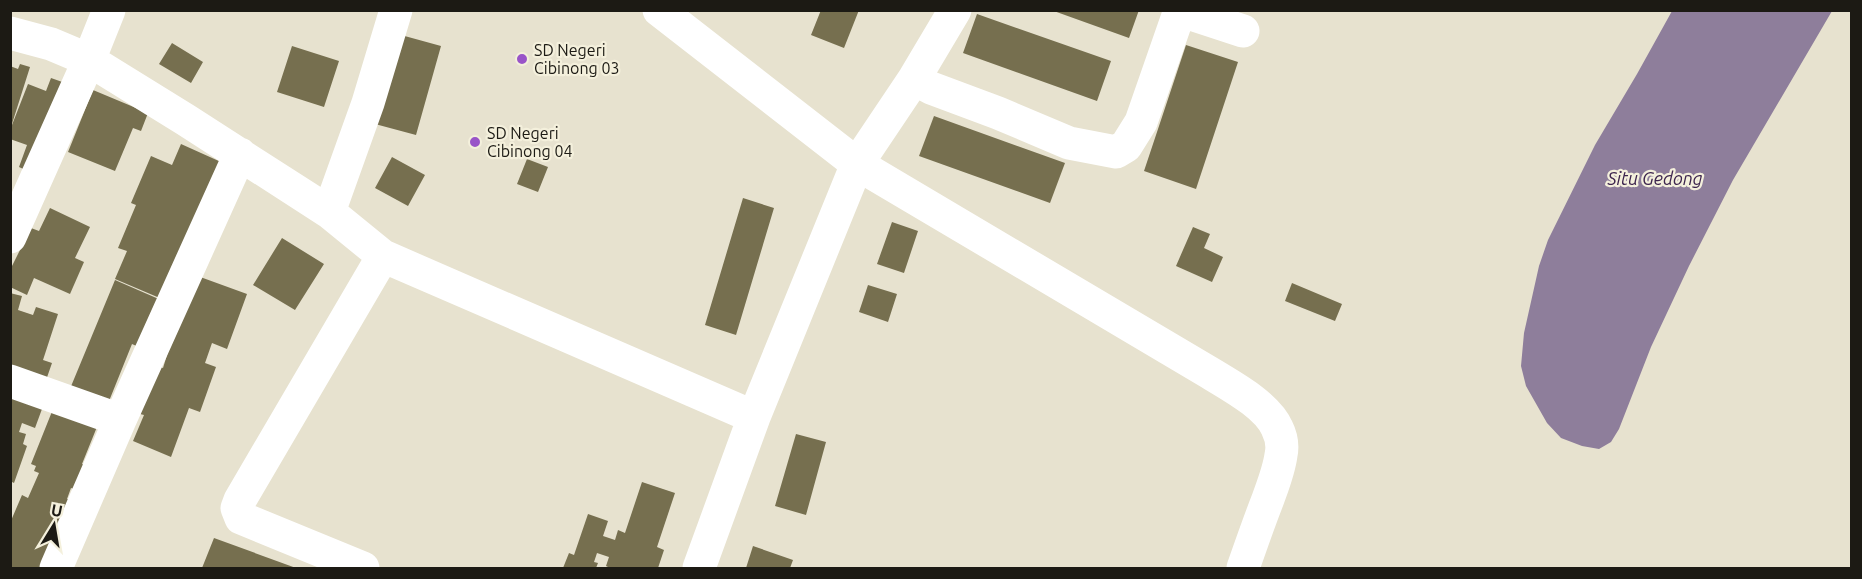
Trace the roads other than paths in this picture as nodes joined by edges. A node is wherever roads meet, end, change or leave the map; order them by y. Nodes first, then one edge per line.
1 (109, 10) edge
2 (396, 10) edge
3 (659, 10) edge
4 (955, 10) edge
5 (1180, 11) edge
6 (1243, 30) dead end
7 (10, 33) edge
8 (89, 60) junction
9 (914, 80) junction
10 (240, 154) junction
11 (857, 164) junction
12 (329, 212) junction
13 (10, 237) edge
14 (383, 256) junction
15 (10, 381) edge
16 (754, 417) junction
17 (120, 420) junction
18 (56, 568) edge
19 (363, 568) edge
20 (699, 568) edge
21 (1243, 568) edge

1 - 8 street
2 - 12 street
3 - 11 street
4 - 9 street
5 - 6 street
5 - 9 street
7 - 8 street
8 - 10 street
8 - 13 street
9 - 11 street
10 - 12 street
10 - 17 street
11 - 16 street
11 - 21 street
12 - 14 street
14 - 16 street
14 - 19 street
15 - 17 street
16 - 20 street
17 - 18 street

